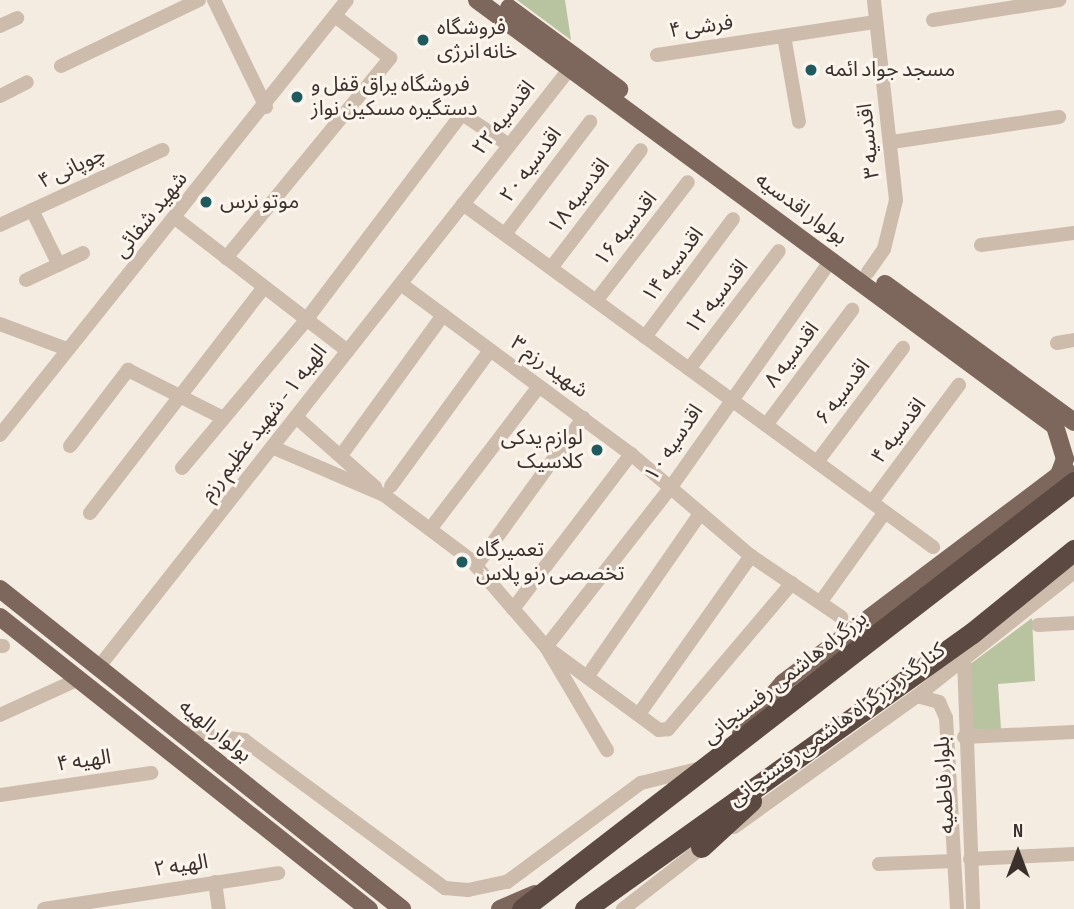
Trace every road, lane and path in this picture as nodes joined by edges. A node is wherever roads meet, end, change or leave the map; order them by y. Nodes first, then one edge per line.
1 (199, 0) edge
2 (214, 0) edge
3 (347, 0) edge
4 (477, 0) edge
5 (498, 0) edge
6 (874, 0) edge
7 (1059, 0) edge
8 (1036, 2) edge
9 (335, 16) junction
10 (17, 18) dead end
11 (933, 20) dead end
12 (876, 22) junction
13 (0, 26) edge
14 (784, 36) junction
15 (657, 55) dead end
16 (574, 63) junction
17 (61, 66) dead end
18 (27, 82) dead end
19 (0, 95) edge
20 (266, 107) junction
21 (1059, 117) dead end
22 (590, 122) dead end
23 (799, 122) dead end
24 (892, 142) junction
25 (509, 145) junction
26 (162, 150) dead end
27 (641, 150) dead end
28 (688, 183) dead end
29 (463, 204) junction
30 (32, 210) junction
31 (175, 218) junction
32 (733, 219) dead end
33 (0, 225) edge
34 (1074, 233) edge
35 (505, 234) junction
36 (981, 244) dead end
37 (779, 251) dead end
38 (83, 253) dead end
39 (226, 258) junction
40 (832, 260) junction
41 (58, 265) junction
42 (551, 268) junction
43 (868, 272) junction
44 (26, 280) dead end
45 (401, 284) junction
46 (264, 287) junction
47 (596, 301) junction
48 (852, 310) dead end
49 (443, 315) junction
50 (306, 320) junction
51 (0, 324) edge
52 (645, 337) junction
53 (1074, 341) edge
54 (1057, 343) dead end
55 (903, 348) dead end
56 (67, 349) junction
57 (490, 350) junction
58 (348, 351) junction
59 (689, 369) junction
60 (959, 385) dead end
61 (539, 386) junction
62 (183, 398) junction
63 (729, 398) junction
64 (296, 417) junction
65 (223, 418) junction
66 (583, 418) junction
67 (1074, 422) edge
68 (766, 425) junction
69 (0, 435) edge
70 (70, 446) dead end
71 (272, 447) junction
72 (345, 450) dead end
73 (631, 454) junction
74 (817, 462) junction
75 (1074, 463) edge
76 (182, 468) dead end
77 (1066, 486) edge
78 (671, 487) junction
79 (387, 490) junction
80 (872, 502) junction
81 (885, 512) junction
82 (90, 513) dead end
83 (700, 514) junction
84 (431, 528) junction
85 (933, 547) dead end
86 (1074, 550) edge
87 (751, 556) junction
88 (476, 566) junction
89 (1074, 572) edge
90 (792, 583) junction
91 (0, 589) edge
92 (822, 600) junction
93 (513, 609) junction
94 (0, 617) edge
95 (841, 617) dead end
96 (1074, 623) edge
97 (1038, 625) dead end
98 (546, 647) junction
99 (964, 659) junction
100 (98, 668) junction
101 (587, 677) junction
102 (79, 679) junction
103 (917, 696) junction
104 (639, 714) junction
105 (0, 715) edge
106 (946, 718) junction
107 (962, 718) junction
108 (836, 724) junction
109 (181, 732) junction
110 (1074, 732) edge
111 (964, 737) junction
112 (607, 750) dead end
113 (713, 765) junction
114 (151, 773) dead end
115 (0, 795) edge
116 (701, 847) junction
117 (1074, 854) edge
118 (970, 859) junction
119 (954, 861) junction
120 (879, 864) dead end
121 (278, 873) dead end
122 (215, 882) junction
123 (554, 886) junction
124 (44, 909) edge
125 (219, 909) edge
126 (369, 909) edge
127 (402, 909) edge
128 (500, 909) edge
129 (522, 909) edge
130 (585, 909) edge
131 (623, 909) edge
132 (957, 909) edge
133 (973, 909) edge

1 - 17 street
2 - 20 street
3 - 9 street, شهید شفائی
4 - 16 main road, بولوار اقدسیه
5 - 16 main road, بولوار اقدسیه
6 - 12 street, اقدسیه ۳
7 - 8 street
8 - 11 street
9 - 20 street, شهید شفائی
9 - 39 street
10 - 13 street
12 - 14 street, فرشی ۴
12 - 24 street, اقدسیه ۳
14 - 15 street, فرشی ۴
14 - 23 street
16 - 25 street, اقدسیه ۲۲
16 - 40 main road, بولوار اقدسیه
16 - 43 main road, بولوار اقدسیه
18 - 19 street
20 - 31 street, شهید شفائی
21 - 24 street
22 - 35 street, اقدسیه ۲۰
24 - 43 street, اقدسیه ۳
25 - 29 street, اقدسیه ۲۲
25 - 50 street
26 - 30 street, چوپانی ۴
27 - 42 street, اقدسیه ۱۸
28 - 47 street, اقدسیه ۱۶
29 - 35 street
29 - 45 street, الهیه ۱ - شهید عظیم رزم
30 - 33 street, چوپانی ۴
30 - 41 street
31 - 39 street
31 - 56 street, شهید شفائی
32 - 52 street, اقدسیه ۱۴
34 - 36 street
35 - 42 street
37 - 59 street, اقدسیه ۱۲
38 - 41 street
39 - 46 street
40 - 63 street, اقدسیه ۱۰
40 - 77 main road, بولوار اقدسیه
41 - 44 street
42 - 47 street
43 - 67 main road, بولوار اقدسیه
45 - 49 street, شهید رزم ۳
45 - 58 street, الهیه ۱ - شهید عظیم رزم
46 - 50 street
46 - 62 street
47 - 52 street
48 - 68 street, اقدسیه ۸
49 - 57 street, شهید رزم ۳
49 - 72 street
50 - 58 street
50 - 65 street
51 - 56 street
52 - 59 street
53 - 54 street
55 - 74 street, اقدسیه ۶
56 - 69 street, شهید شفائی
57 - 61 street, شهید رزم ۳
57 - 79 street
58 - 64 street, الهیه ۱ - شهید عظیم رزم
59 - 63 street
60 - 80 street, اقدسیه ۴
61 - 66 street, شهید رزم ۳
61 - 84 street
62 - 65 street
62 - 70 street
62 - 82 street
63 - 68 street
63 - 78 street, اقدسیه ۱۰
64 - 71 street, الهیه ۱ - شهید عظیم رزم
64 - 79 street
65 - 76 street
66 - 73 street, شهید رزم ۳
66 - 88 street
68 - 74 street
71 - 79 street
71 - 100 street, الهیه ۱ - شهید عظیم رزم
73 - 78 street, شهید رزم ۳
73 - 93 street
74 - 80 street
75 - 77 main road
77 - 113 highway, بزرگراه هاشمی رفسنجانی
78 - 83 street, شهید رزم ۳
78 - 98 street, اقدسیه ۱۰
79 - 84 street
80 - 81 street
81 - 85 street
81 - 92 street
83 - 87 street, شهید رزم ۳
83 - 101 street
84 - 88 street
86 - 108 highway
87 - 90 street, شهید رزم ۳
87 - 104 street
88 - 93 street
89 - 99 street, کنارگذر بزرگراه هاشمی رفسنجانی
90 - 92 street, شهید رزم ۳
90 - 104 street
91 - 100 main road, بولوار الهیه
92 - 95 street, شهید رزم ۳
93 - 98 street
94 - 102 main road, بولوار الهیه
96 - 97 street
98 - 101 street
98 - 112 street
99 - 103 street, کنارگذر بزرگراه هاشمی رفسنجانی
99 - 107 street, بلوار فاطمیه
100 - 109 main road, بولوار الهیه
101 - 104 street
102 - 105 street
102 - 126 main road, بولوار الهیه
103 - 106 street, بلوار فاطمیه
103 - 116 street, کنارگذر بزرگراه هاشمی رفسنجانی
106 - 107 street
106 - 119 street, بلوار فاطمیه
107 - 111 street, بلوار فاطمیه
108 - 116 highway
108 - 130 highway
109 - 113 street
109 - 127 main road, بولوار الهیه
110 - 111 street
111 - 118 street, بلوار فاطمیه
113 - 123 highway, بزرگراه هاشمی رفسنجانی
114 - 115 street, الهیه ۴
116 - 131 street, کنارگذر بزرگراه هاشمی رفسنجانی
117 - 118 street
118 - 133 street, بلوار فاطمیه
119 - 120 street
119 - 132 street, بلوار فاطمیه
121 - 122 street, الهیه ۲
122 - 124 street, الهیه ۲
122 - 125 street
123 - 128 main road
123 - 129 highway, بزرگراه هاشمی رفسنجانی

